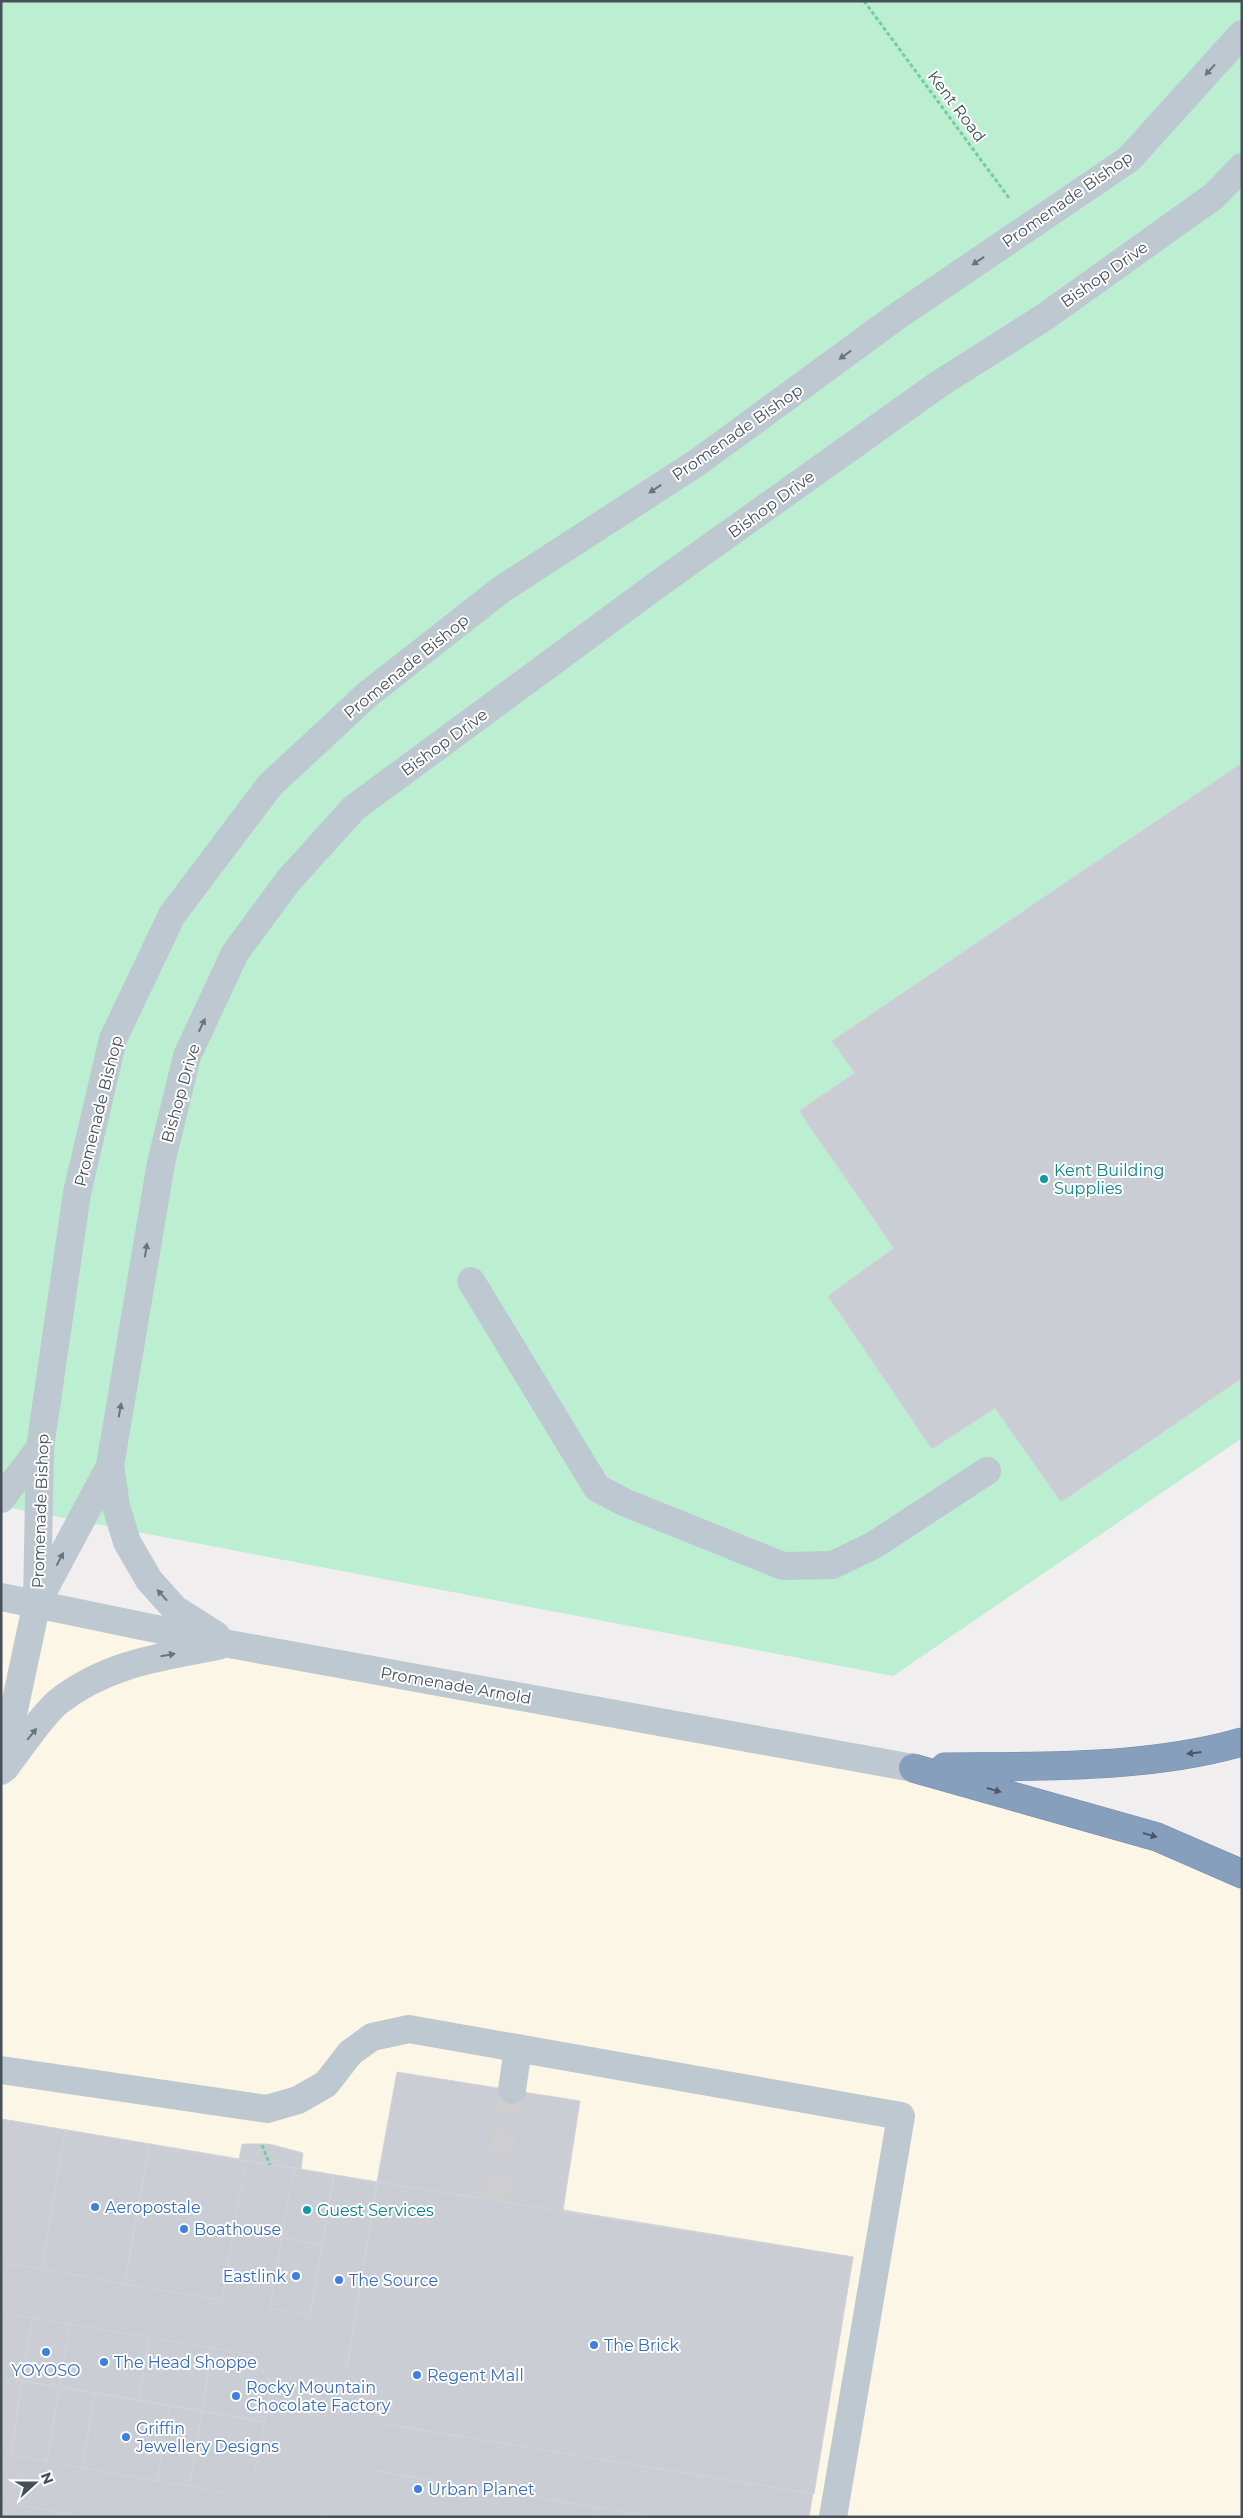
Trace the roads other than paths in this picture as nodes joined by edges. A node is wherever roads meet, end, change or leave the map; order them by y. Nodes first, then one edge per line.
1 (1242, 34) edge
2 (1242, 167) edge
3 (471, 1281) dead end
4 (40, 1448) junction
5 (110, 1466) junction
6 (988, 1471) dead end
7 (1, 1499) edge
8 (1, 1596) edge
9 (38, 1602) junction
10 (230, 1644) junction
11 (1242, 1742) edge
12 (913, 1768) junction
13 (1, 1772) edge
14 (1242, 1874) edge
15 (518, 2048) junction
16 (1, 2070) edge
17 (512, 2090) tunnel mouth
18 (833, 2517) edge

1 -> 4 street, Promenade Bishop
5 -> 2 street, Bishop Drive
3 - 6 street
4 - 7 street
4 - 9 street, Promenade Bishop
9 -> 5 street, Bishop Drive
10 -> 5 street
8 - 9 street, Promenade Arnold
9 - 10 street, Promenade Arnold
9 - 13 street
10 - 12 street, Promenade Arnold
13 -> 10 street
11 -> 12 highway
12 -> 14 highway
15 - 16 street
15 - 17 street
15 - 18 street

